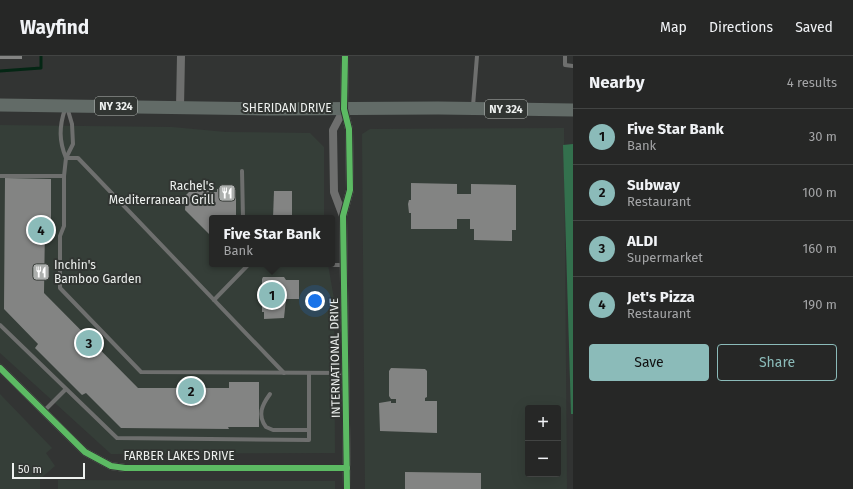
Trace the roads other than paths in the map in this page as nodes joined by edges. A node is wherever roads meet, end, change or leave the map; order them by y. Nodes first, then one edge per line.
1 (181, 56) edge
2 (345, 56) edge
3 (477, 56) edge
4 (565, 56) edge
5 (573, 66) edge
6 (0, 105) edge
7 (66, 106) junction
8 (180, 107) junction
9 (473, 108) junction
10 (344, 109) junction
11 (573, 110) edge
12 (66, 158) junction
13 (242, 171) dead end
14 (0, 176) edge
15 (64, 176) junction
16 (243, 215) edge
17 (343, 216) junction
18 (335, 265) edge
19 (345, 265) junction
20 (246, 267) edge
21 (243, 270) joint
22 (214, 300) junction
23 (0, 325) edge
24 (0, 368) edge
25 (284, 373) junction
26 (309, 373) junction
27 (346, 373) junction
28 (64, 390) junction
29 (270, 394) dead end
30 (44, 411) junction
31 (309, 430) junction
32 (347, 468) junction
33 (347, 489) edge

1 - 8 street
2 - 10 street
3 - 9 lane
4 - 5 lane
6 - 7 main road, SHERIDAN DRIVE / NY 324
7 - 8 main road, SHERIDAN DRIVE / NY 324
7 - 12 lane
7 - 12 lane
8 - 10 main road, SHERIDAN DRIVE / NY 324
9 - 10 main road, SHERIDAN DRIVE / NY 324
9 - 11 main road, SHERIDAN DRIVE / NY 324
10 - 17 street, INTERNATIONAL DRIVE
10 - 17 street, INTERNATIONAL DRIVE
12 - 15 lane
12 - 22 lane
13 - 16 lane
14 - 15 lane
15 - 25 lane
17 - 19 street, INTERNATIONAL DRIVE
18 - 19 lane
19 - 27 street, INTERNATIONAL DRIVE
20 - 21 lane
21 - 22 lane
22 - 25 lane
23 - 28 lane
24 - 30 street, FARBER LAKES DRIVE
25 - 26 lane
26 - 27 lane
26 - 31 lane
27 - 32 street, INTERNATIONAL DRIVE
28 - 30 lane
28 - 31 lane
29 - 31 lane
30 - 32 street, FARBER LAKES DRIVE
32 - 33 street, INTERNATIONAL DRIVE

